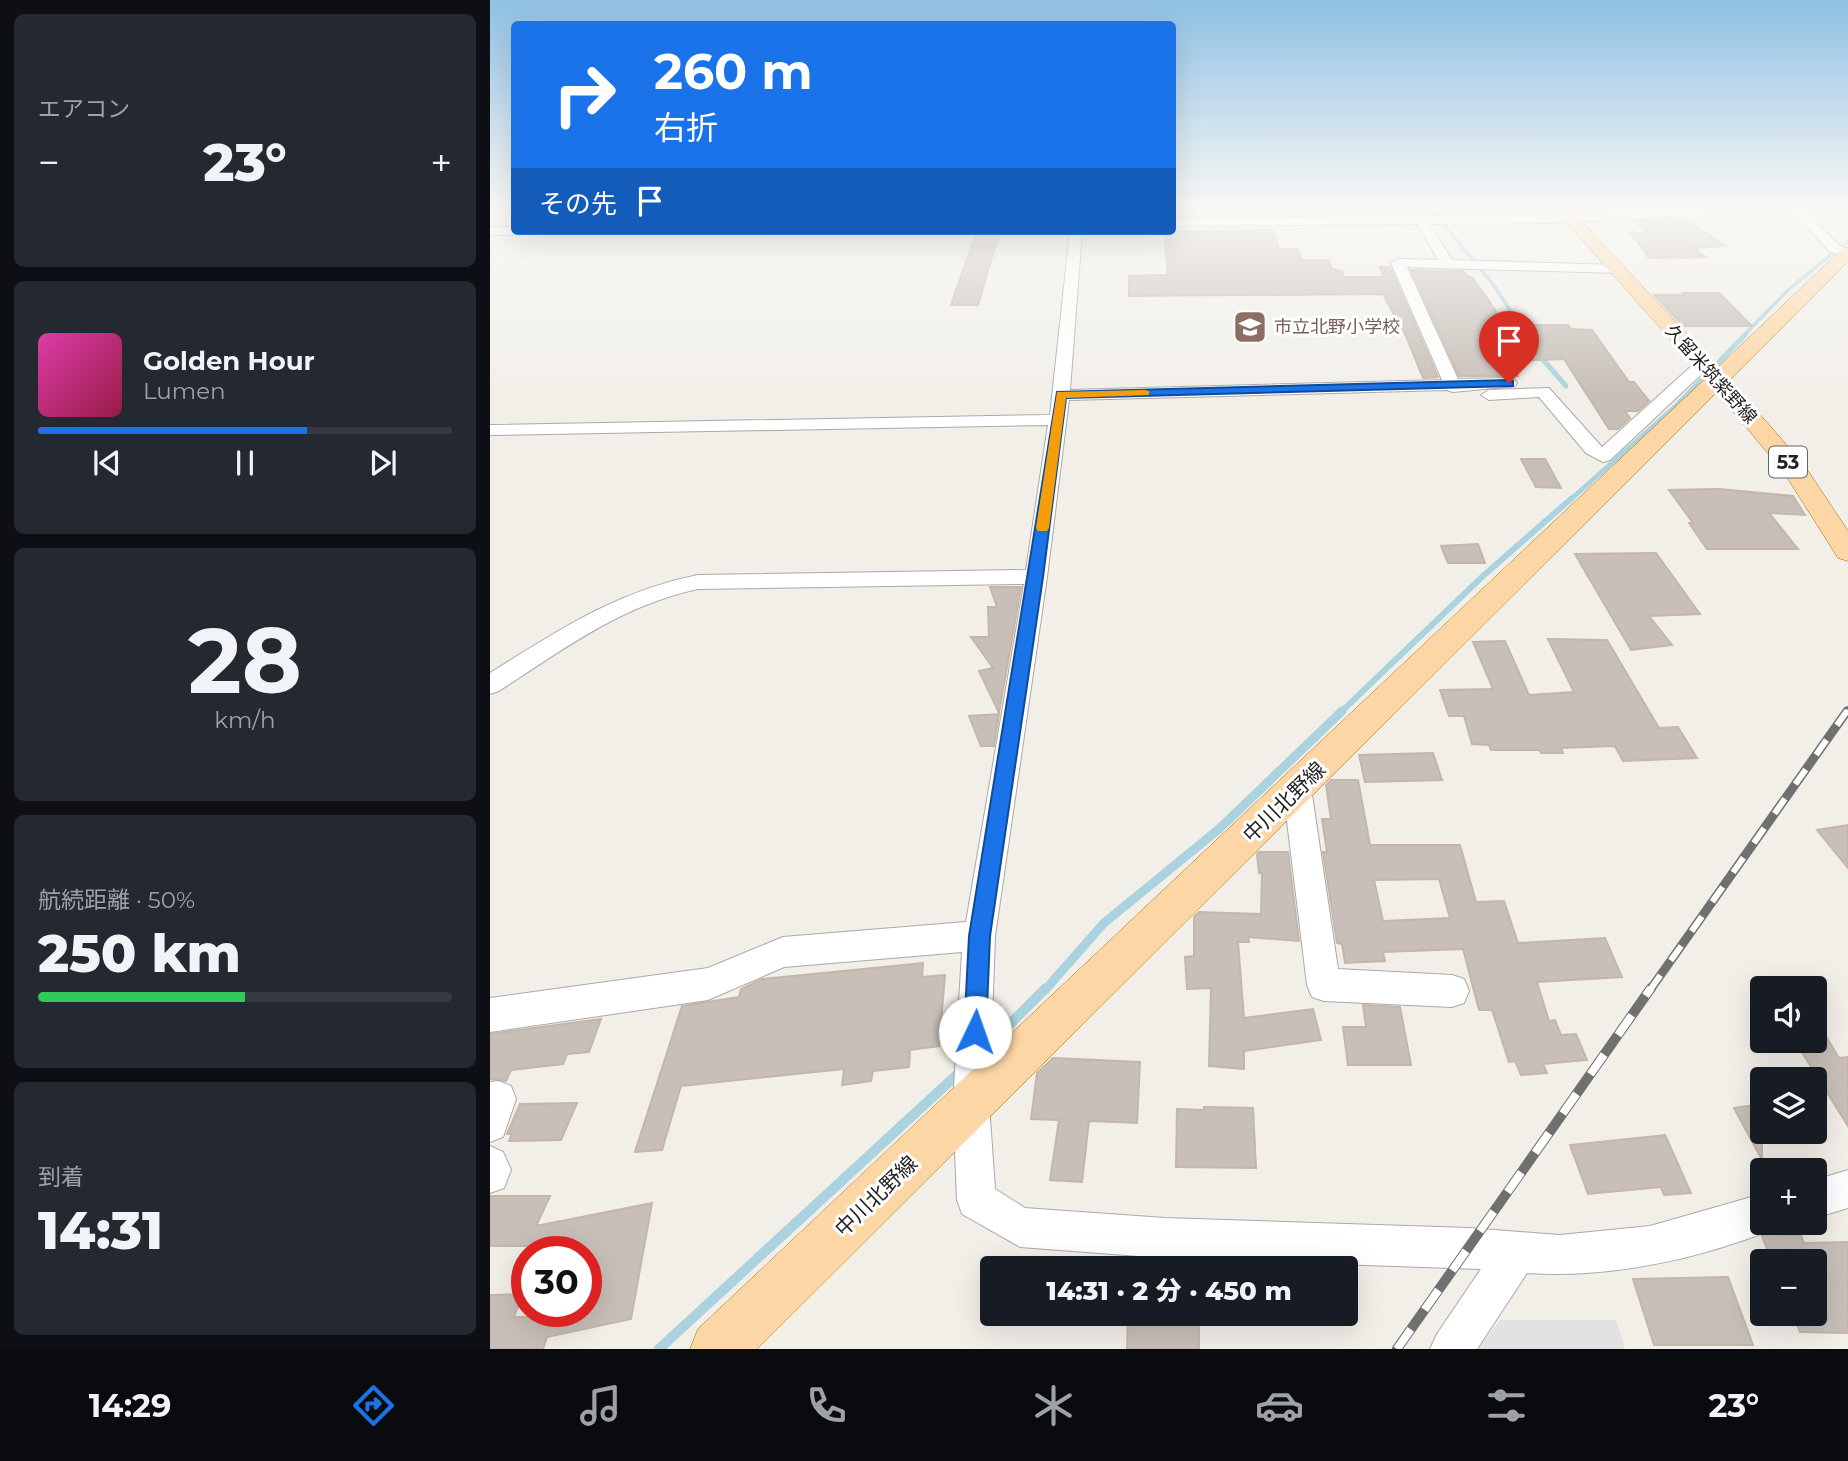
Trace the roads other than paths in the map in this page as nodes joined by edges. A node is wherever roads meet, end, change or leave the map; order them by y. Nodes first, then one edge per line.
1 (1072, 271) edge
2 (1401, 271) edge
3 (1618, 271) edge
4 (1826, 271) edge
5 (1710, 371) junction
6 (1509, 383) dead end
7 (1417, 387) junction
8 (1452, 387) junction
9 (1061, 395) junction
10 (1057, 420) junction
11 (490, 430) edge
12 (1848, 552) edge
13 (1036, 577) junction
14 (490, 685) edge
15 (1297, 788) junction
16 (979, 936) junction
17 (1452, 991) dead end
18 (490, 1015) edge
19 (972, 1090) junction
20 (490, 1100) edge
21 (490, 1124) edge
22 (490, 1165) edge
23 (490, 1174) edge
24 (1848, 1189) edge
25 (1827, 1195) edge
26 (1750, 1217) edge
27 (1517, 1252) junction
28 (718, 1349) edge
29 (1452, 1349) edge

1 - 9 street
2 - 8 street
3 - 5 main road, 久留米筑紫野線 / 53
4 - 5 main road, 中川北野線
5 - 7 street
5 - 12 main road, 久留米筑紫野線 / 53
5 - 15 main road, 中川北野線
6 - 8 street
7 - 8 street
7 - 9 street
9 - 10 street
10 - 11 street
10 - 13 street
13 - 14 street
13 - 16 street
15 - 17 street
15 - 19 main road, 中川北野線
16 - 18 street
16 - 19 street
19 - 27 street
19 - 28 main road, 中川北野線
20 - 21 street
22 - 23 street
24 - 25 street
26 - 27 street
27 - 29 street

